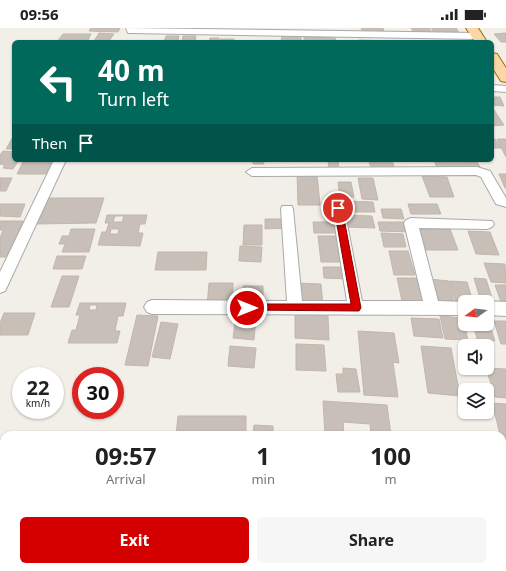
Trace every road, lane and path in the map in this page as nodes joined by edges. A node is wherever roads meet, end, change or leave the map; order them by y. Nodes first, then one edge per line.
1 (130, 28) edge
2 (477, 35) edge
3 (494, 60) edge
4 (506, 78) edge
5 (494, 88) edge
6 (506, 89) edge
7 (59, 162) edge
8 (295, 166) edge
9 (364, 166) edge
10 (252, 172) dead end
11 (506, 203) edge
12 (338, 208) dead end
13 (287, 209) dead end
14 (487, 224) dead end
15 (0, 286) edge
16 (152, 307) dead end
17 (295, 308) junction
18 (356, 308) junction
19 (432, 308) junction
20 (458, 308) edge
21 (494, 308) edge
22 (506, 309) edge

1 - 2 street
3 - 4 main road
5 - 6 street
7 - 15 street
8 - 9 street
8 - 10 street
9 - 11 street
12 - 18 street
13 - 17 street
14 - 19 street
16 - 17 street
17 - 18 street
18 - 19 street
19 - 20 street
21 - 22 street

